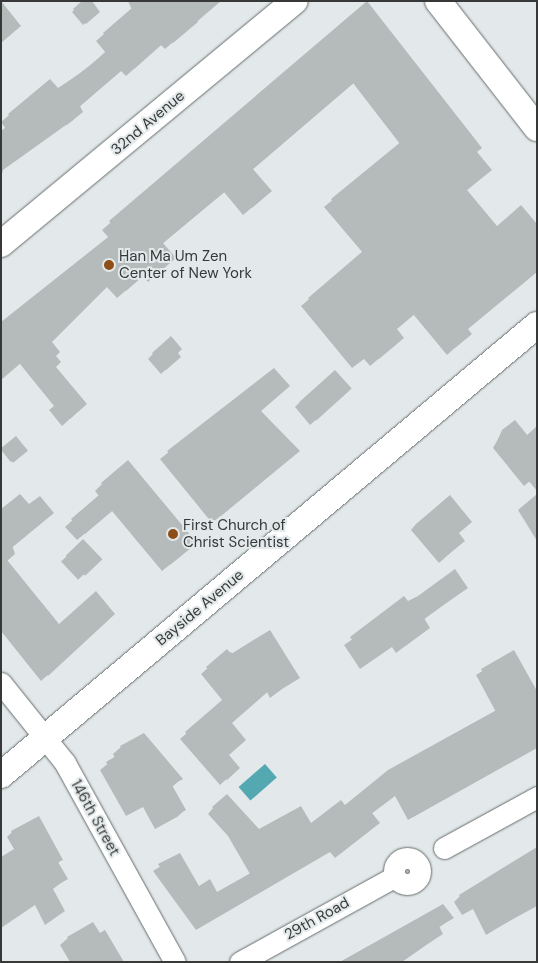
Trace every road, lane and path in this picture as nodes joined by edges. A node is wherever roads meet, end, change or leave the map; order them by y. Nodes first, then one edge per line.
1 (295, 1) edge
2 (438, 1) edge
3 (537, 128) edge
4 (1, 244) edge
5 (537, 325) edge
6 (1, 684) edge
7 (45, 738) junction
8 (1, 775) edge
9 (537, 797) edge
10 (444, 848) dead end
11 (394, 877) dead end
12 (175, 962) edge
13 (240, 962) edge

1 - 4 street, 32nd Avenue
2 - 3 street
5 - 7 street, Bayside Avenue
6 - 7 street, 146th Street
7 - 8 street, Bayside Avenue
7 - 12 street, 146th Street
9 - 10 street
11 - 13 street, 29th Road

